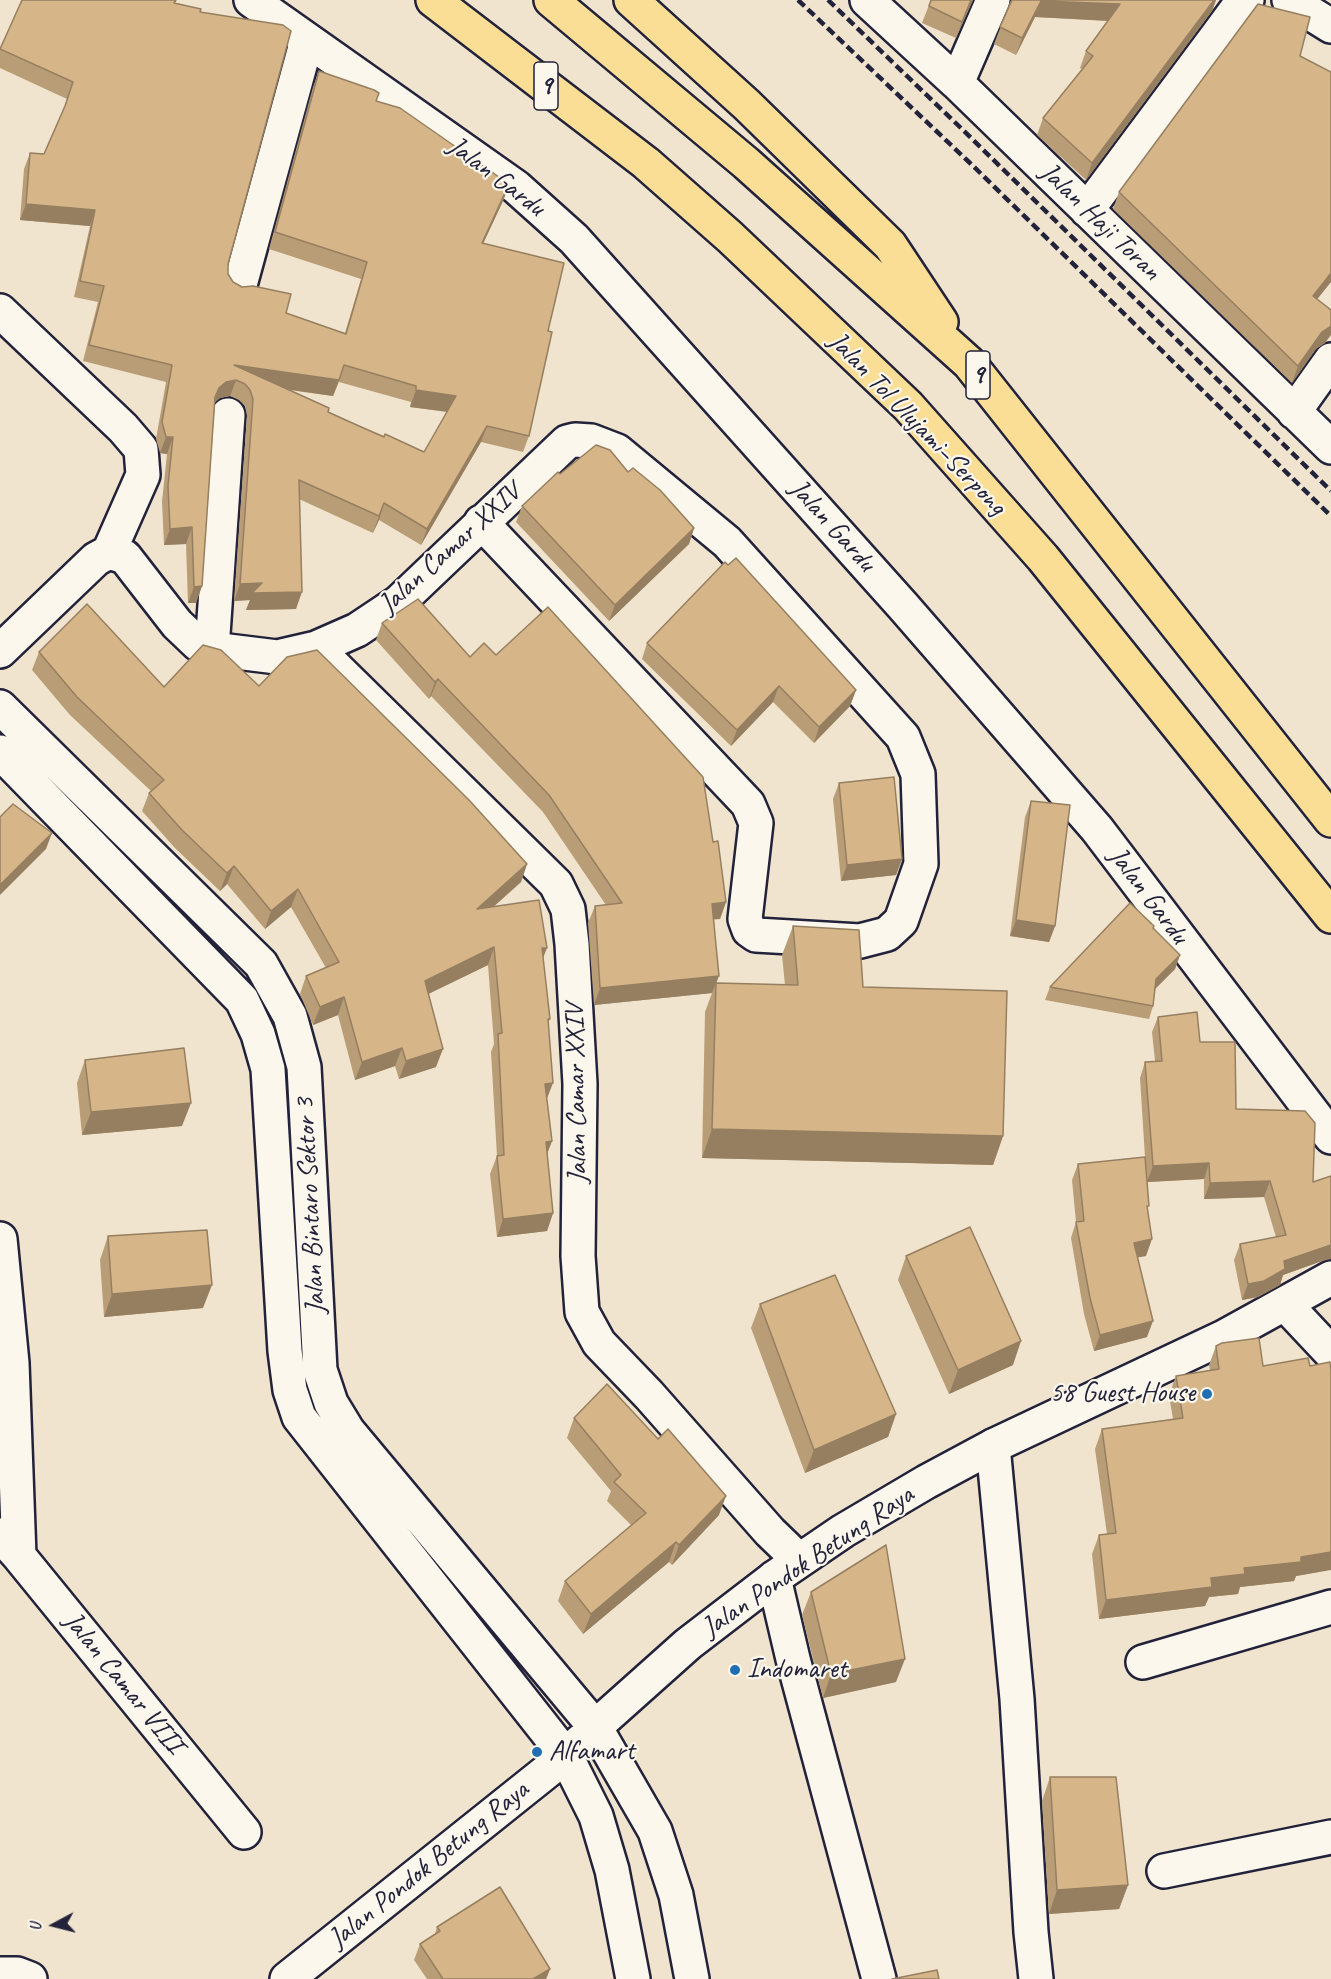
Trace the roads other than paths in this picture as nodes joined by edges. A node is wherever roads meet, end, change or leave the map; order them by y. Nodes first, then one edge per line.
1 (251, 0) edge
2 (551, 0) edge
3 (631, 0) edge
4 (867, 0) edge
5 (993, 0) edge
6 (1247, 0) edge
7 (1289, 0) edge
8 (433, 3) edge
9 (1331, 26) edge
10 (307, 40) junction
11 (957, 83) junction
12 (1087, 210) junction
13 (240, 285) edge
14 (0, 311) edge
15 (1331, 360) edge
16 (969, 363) junction
17 (1294, 412) junction
18 (228, 415) dead end
19 (1331, 447) edge
20 (481, 522) junction
21 (109, 552) junction
22 (316, 648) junction
23 (212, 649) junction
24 (0, 651) edge
25 (0, 706) edge
26 (0, 752) edge
27 (1331, 820) edge
28 (1331, 916) edge
29 (1331, 1137) edge
30 (0, 1239) edge
31 (1331, 1278) edge
32 (1285, 1304) junction
33 (1331, 1353) edge
34 (6, 1368) edge
35 (993, 1446) junction
36 (10, 1545) edge
37 (787, 1569) junction
38 (1331, 1608) edge
39 (1143, 1662) dead end
40 (596, 1727) junction
41 (566, 1756) junction
42 (244, 1832) dead end
43 (1331, 1837) edge
44 (1164, 1871) dead end
45 (0, 1974) edge
46 (30, 1979) edge
47 (287, 1979) edge
48 (633, 1979) edge
49 (692, 1979) edge
50 (879, 1979) edge
51 (1036, 1979) edge

1 - 10 street, Jalan Gardu
2 - 16 highway, 9
3 - 16 highway
4 - 11 street, Jalan Haji Toran
5 - 11 street
6 - 12 street
7 - 9 street
8 - 28 highway, Jalan Tol Ulujami–Serpong / 9
10 - 13 street
10 - 29 street, Jalan Gardu
11 - 12 street, Jalan Haji Toran
12 - 17 street, Jalan Haji Toran
14 - 21 street
15 - 17 street
16 - 27 highway, 9
17 - 19 street, Jalan Haji Toran
18 - 23 street
20 - 20 street, Jalan Camar XXIV
20 - 22 street, Jalan Camar XXIV
21 - 23 street, Jalan Camar XXIV
21 - 24 street
22 - 23 street, Jalan Camar XXIV
22 - 37 street, Jalan Camar XXIV
25 - 40 street, Jalan Bintaro Sektor 3
26 - 41 street, Jalan Bintaro Sektor 3
30 - 34 street
31 - 32 street, Jalan Pondok Betung Raya
32 - 33 street
32 - 35 street, Jalan Pondok Betung Raya
34 - 36 street
35 - 37 street, Jalan Pondok Betung Raya
35 - 51 street
36 - 42 street, Jalan Camar VIII
37 - 40 street, Jalan Pondok Betung Raya
37 - 50 street
38 - 39 street
40 - 41 street, Jalan Pondok Betung Raya
40 - 49 street, Jalan Bintaro Sektor 3
41 - 47 street, Jalan Pondok Betung Raya
41 - 48 street, Jalan Bintaro Sektor 3
43 - 44 street
45 - 46 street

